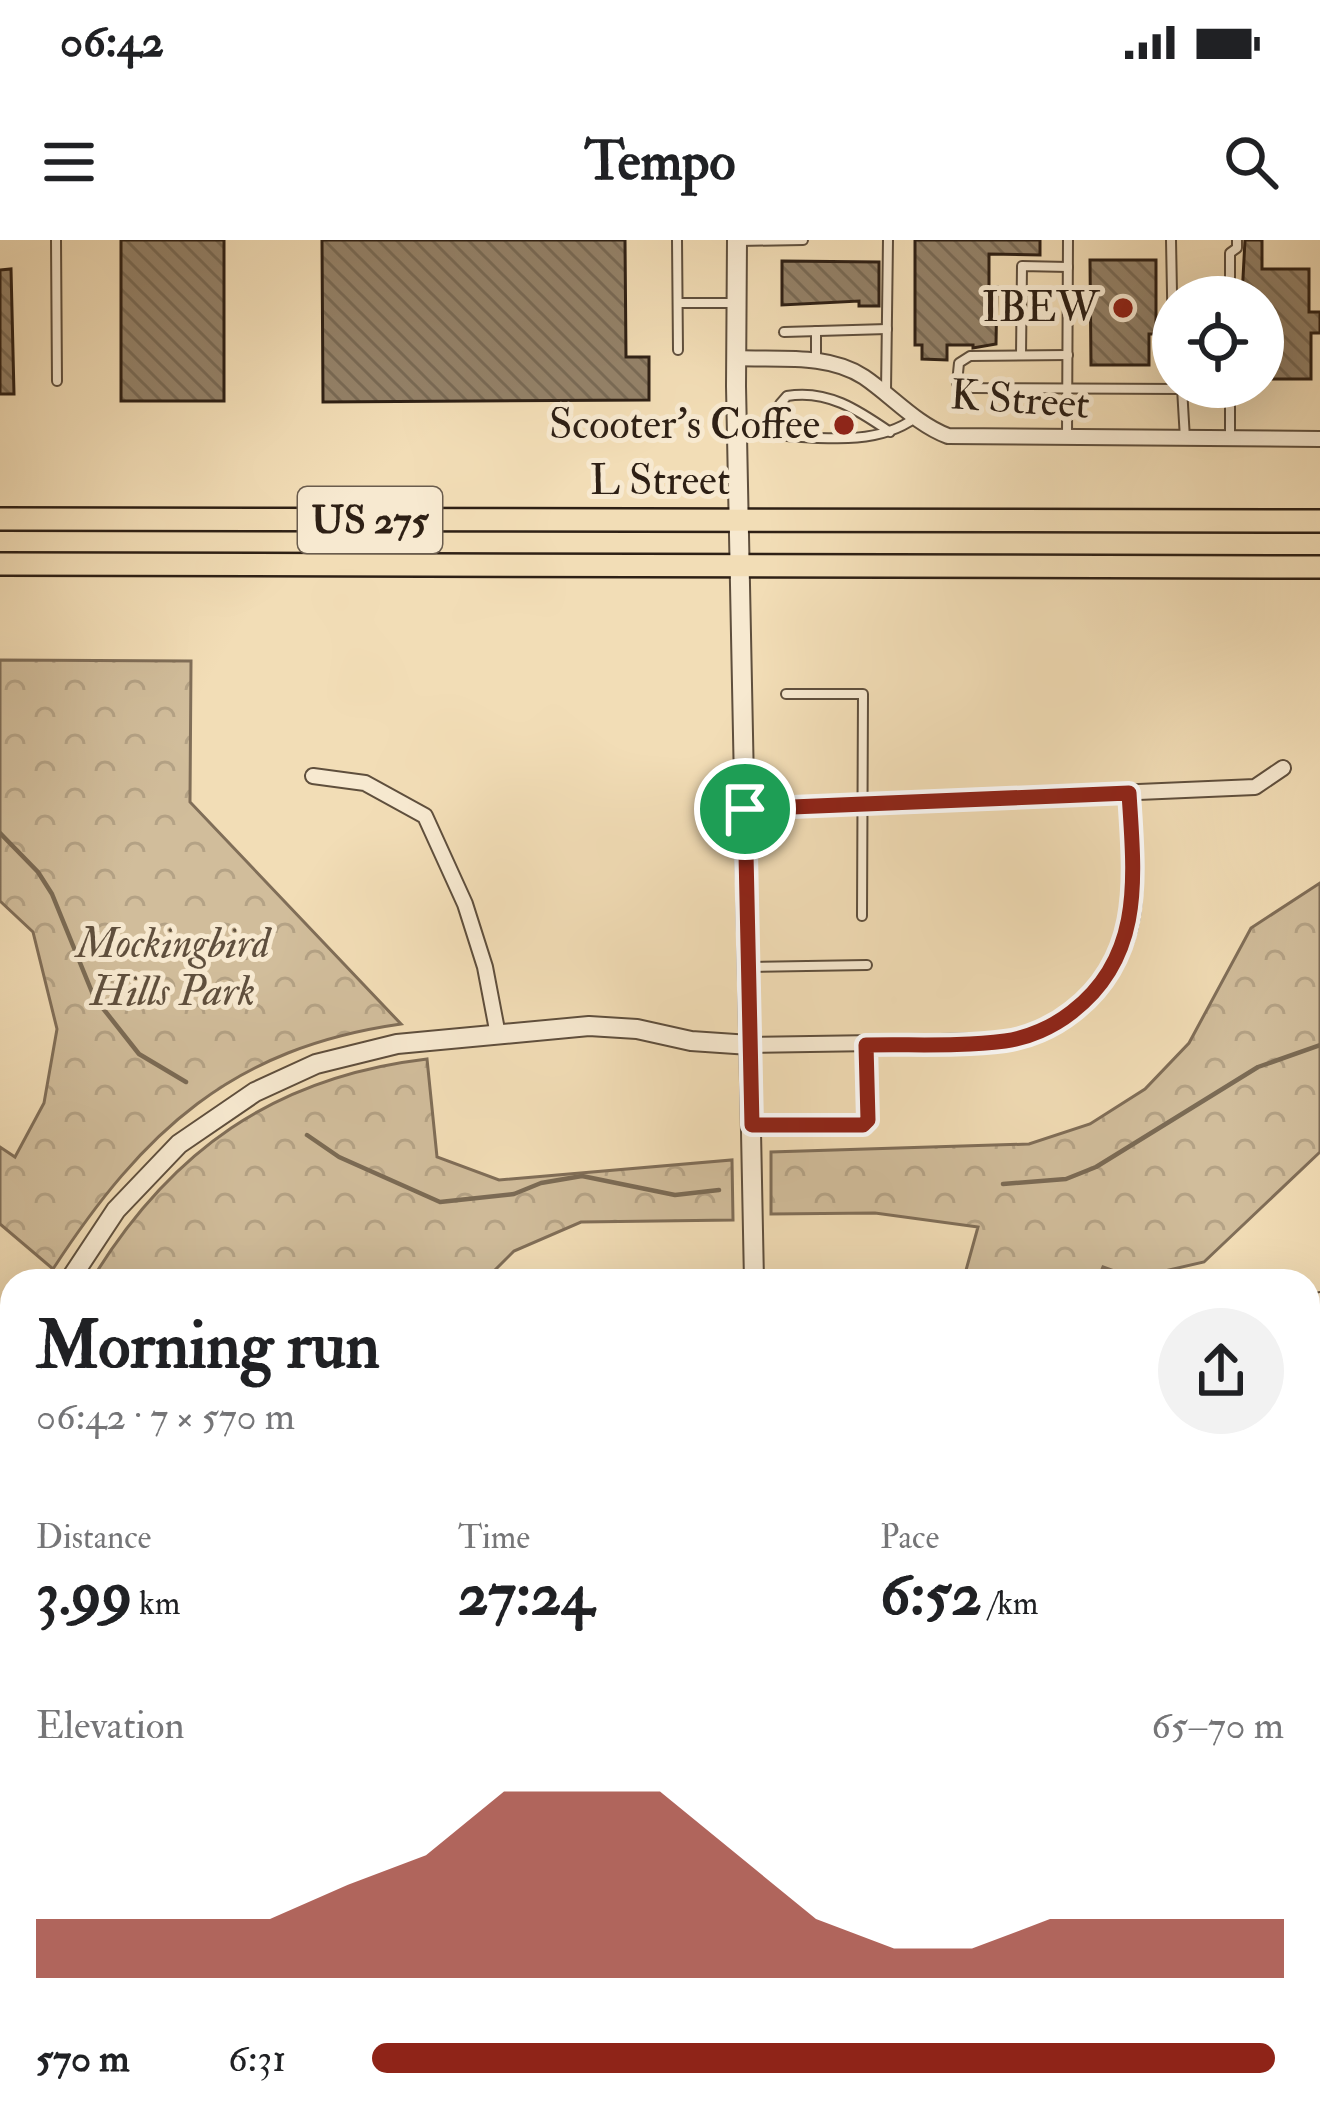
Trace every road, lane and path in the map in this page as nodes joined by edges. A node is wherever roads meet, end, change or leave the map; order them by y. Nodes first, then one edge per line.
1 (56, 240) edge
2 (677, 240) edge
3 (737, 240) edge
4 (803, 240) edge
5 (888, 240) edge
6 (1068, 240) edge
7 (1171, 240) edge
8 (1237, 240) edge
9 (1068, 267) junction
10 (1172, 276) edge
11 (1230, 276) edge
12 (678, 303) junction
13 (738, 303) junction
14 (886, 329) junction
15 (816, 331) junction
16 (784, 332) dead end
17 (679, 350) dead end
18 (1022, 355) junction
19 (1067, 356) junction
20 (736, 358) junction
21 (816, 361) junction
22 (57, 381) dead end
23 (1067, 388) junction
24 (1152, 388) edge
25 (886, 394) junction
26 (1183, 408) edge
27 (1230, 408) edge
28 (916, 418) junction
29 (890, 433) junction
30 (1067, 439) junction
31 (1185, 439) junction
32 (1231, 439) junction
33 (1320, 439) edge
34 (0, 519) edge
35 (740, 520) junction
36 (1320, 521) edge
37 (0, 564) edge
38 (742, 565) junction
39 (1320, 567) edge
40 (786, 694) dead end
41 (1283, 768) dead end
42 (313, 776) dead end
43 (1129, 793) junction
44 (861, 806) junction
45 (745, 809) junction
46 (862, 916) dead end
47 (868, 965) dead end
48 (748, 968) junction
49 (498, 1034) junction
50 (750, 1045) junction
51 (866, 1045) junction
52 (752, 1125) junction
53 (77, 1269) edge
54 (754, 1269) edge

1 - 22 lane
2 - 12 lane
3 - 4 lane
3 - 13 street
5 - 14 lane
6 - 9 lane
7 - 10 lane
8 - 11 lane
9 - 18 lane
9 - 19 lane
12 - 13 lane
12 - 17 lane
13 - 20 street
14 - 15 lane
14 - 25 lane
15 - 16 lane
15 - 21 lane
18 - 19 lane
18 - 23 lane
19 - 23 lane
20 - 21 street, K Street
20 - 35 street
21 - 25 street, K Street
23 - 24 lane
23 - 30 lane
25 - 28 street, K Street
26 - 31 lane
27 - 32 lane
28 - 29 lane
28 - 30 street, K Street
29 - 29 lane
30 - 31 street, K Street
31 - 32 street, K Street
32 - 33 street, K Street
34 - 35 main road, L Street / US 275
35 - 36 main road, L Street / US 275
35 - 38 street
37 - 38 main road, L Street / US 275
38 - 39 main road, L Street / US 275
38 - 45 street
40 - 44 lane
41 - 43 street
42 - 49 street
43 - 44 street
43 - 51 street
44 - 45 street
44 - 46 lane
45 - 48 street
47 - 48 lane
48 - 50 street
49 - 50 street
49 - 53 street
50 - 51 street
50 - 52 street
51 - 52 lane
52 - 54 street

